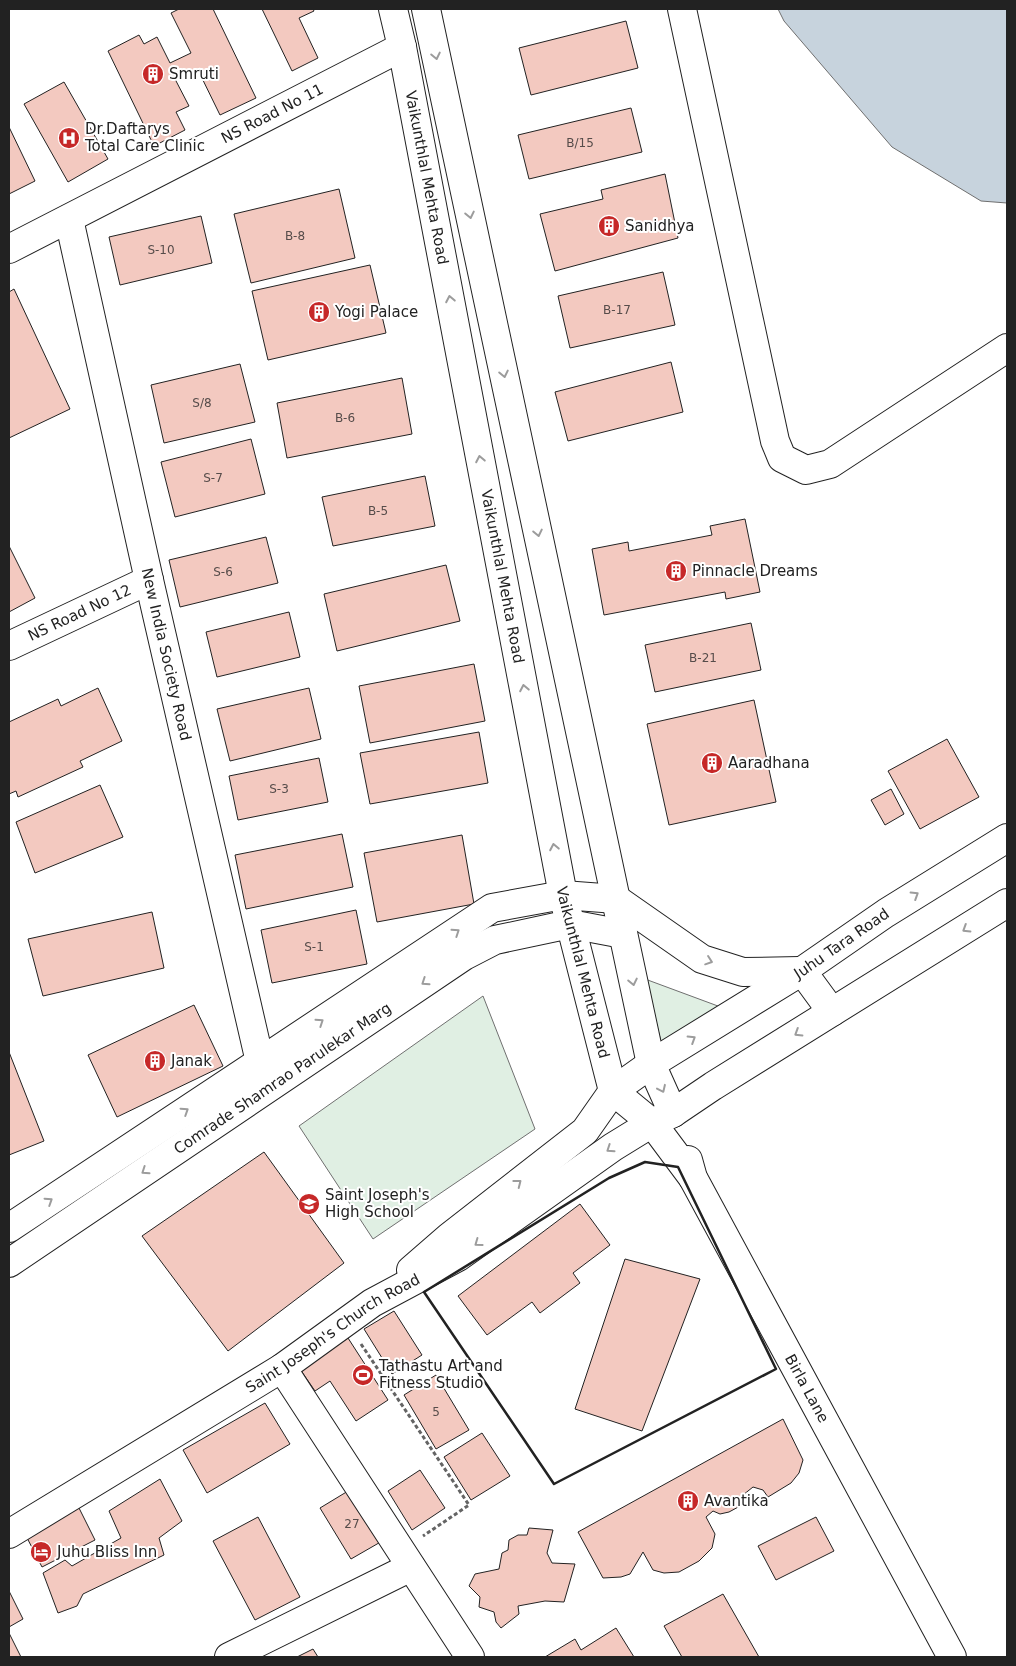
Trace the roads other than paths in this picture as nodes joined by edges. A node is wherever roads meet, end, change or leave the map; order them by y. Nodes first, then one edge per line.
1 (393, 9) edge
2 (426, 9) edge
3 (682, 9) edge
4 (402, 48) junction
5 (69, 219) junction
6 (9, 249) edge
7 (1007, 348) edge
8 (149, 580) junction
9 (9, 646) edge
10 (1007, 838) edge
11 (563, 895) junction
12 (616, 900) junction
13 (1007, 903) edge
14 (570, 924) junction
15 (623, 934) junction
16 (802, 970) junction
17 (832, 1012) junction
18 (260, 1062) junction
19 (651, 1064) junction
20 (266, 1088) junction
21 (613, 1090) junction
22 (662, 1118) junction
23 (9, 1228) edge
24 (9, 1263) edge
25 (372, 1303) junction
26 (282, 1368) junction
27 (9, 1534) edge
28 (406, 1559) junction
29 (229, 1657) edge
30 (470, 1657) edge
31 (952, 1657) edge

1 - 4 street, Vaikunthlal Mehta Road
2 -> 12 street
3 - 7 street
4 - 5 street, NS Road No 11
11 -> 4 street, Vaikunthlal Mehta Road
5 - 6 street, NS Road No 11
5 - 8 street, New India Society Road
8 - 9 street, NS Road No 12
8 - 18 street, New India Society Road
16 -> 10 street, Juhu Tara Road
11 - 12 street, Comrade Shamrao Parulekar Marg
11 - 14 street, Vaikunthlal Mehta Road
18 -> 11 street, Comrade Shamrao Parulekar Marg
12 - 15 street, Birla Lane
12 -> 16 street, Juhu Tara Road
13 -> 17 street
14 - 15 street
14 -> 20 street, Comrade Shamrao Parulekar Marg
14 - 21 street, Vaikunthlal Mehta Road
15 -> 19 street, Birla Lane
16 - 17 street
19 -> 16 street
17 -> 22 street
18 - 20 street, New India Society Road
23 -> 18 street, Comrade Shamrao Parulekar Marg
19 - 21 street
19 -> 22 street, Birla Lane
20 -> 24 street, Comrade Shamrao Parulekar Marg
21 - 22 street
25 -> 21 street
22 -> 25 street, Saint Joseph's Church Road
22 - 31 street, Birla Lane
25 - 26 street, Saint Joseph's Church Road
26 - 27 street, Saint Joseph's Church Road
26 - 28 street
28 - 29 street
28 - 30 street

